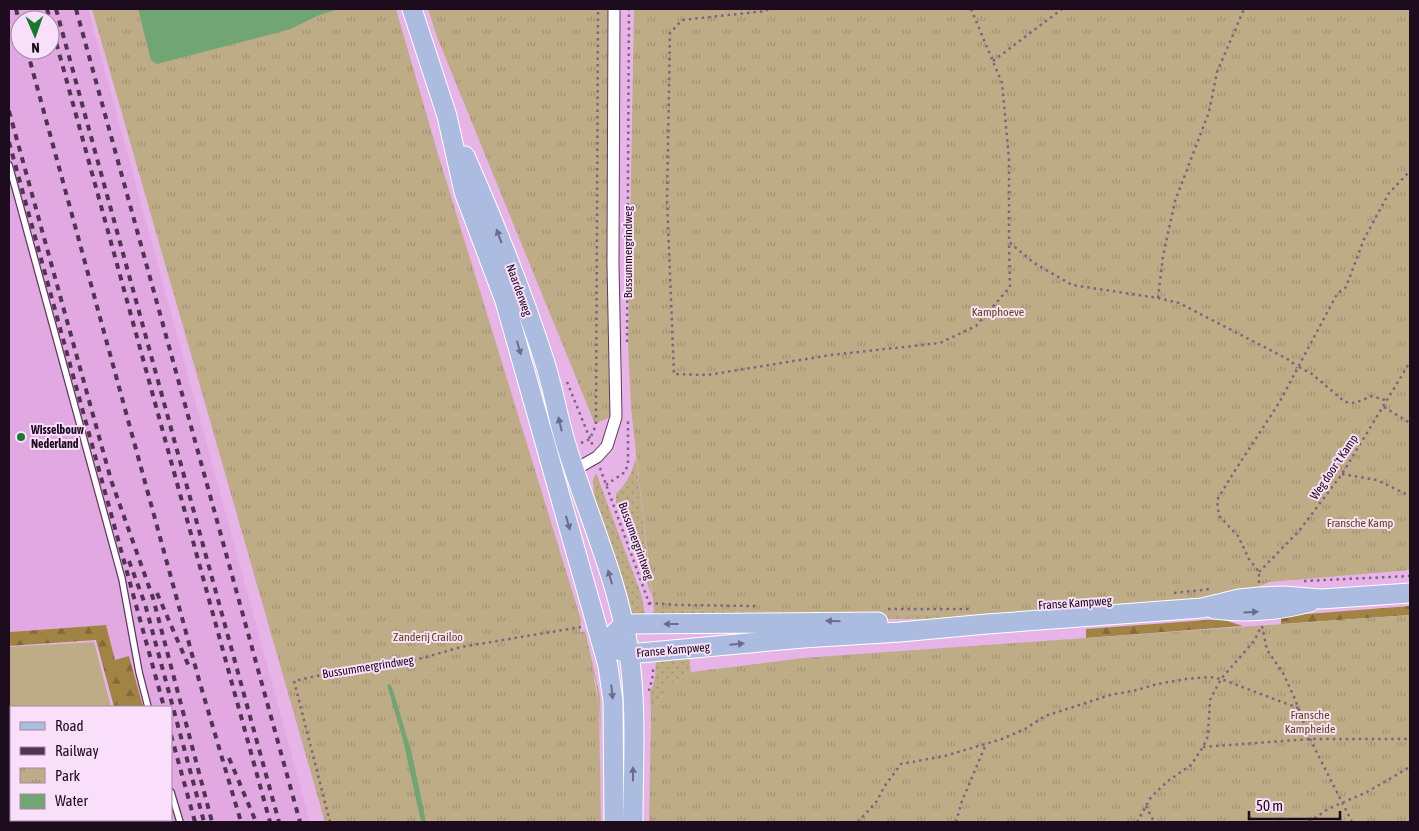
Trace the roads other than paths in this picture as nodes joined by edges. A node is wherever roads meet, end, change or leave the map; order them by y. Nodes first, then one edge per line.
1 (412, 9) edge
2 (614, 9) edge
3 (447, 116) junction
4 (9, 165) edge
5 (574, 470) junction
6 (554, 476) junction
7 (1410, 593) edge
8 (624, 624) junction
9 (987, 624) junction
10 (602, 644) junction
11 (629, 654) junction
12 (148, 706) edge
13 (172, 795) edge
14 (180, 822) edge
15 (614, 822) edge
16 (633, 822) edge

1 - 3 main road, Naarderweg
2 - 5 street, Bussummergrindweg
5 -> 3 main road, Naarderweg
3 -> 6 main road, Naarderweg
4 - 12 lane
5 - 6 street, Bussummergrindweg
8 -> 5 main road
6 -> 10 main road
7 - 9 main road, Franse Kampweg
9 -> 8 main road, Franse Kampweg
8 - 10 main road
8 - 11 main road
11 -> 9 main road, Franse Kampweg
10 - 11 main road, Franse Kampweg
10 -> 15 main road
16 -> 11 main road
13 - 14 lane

